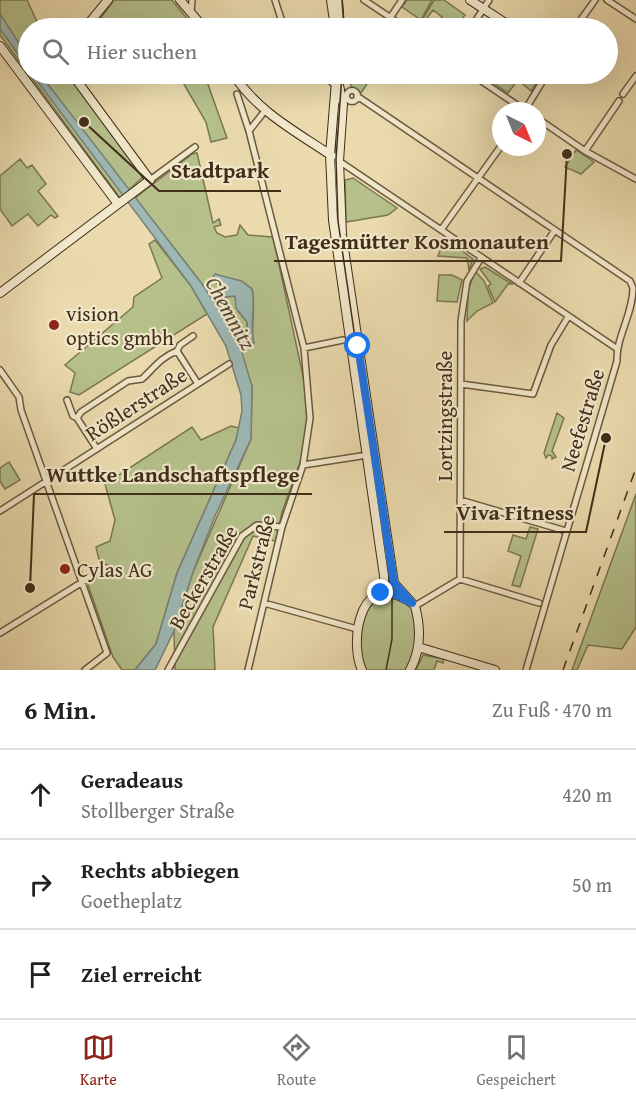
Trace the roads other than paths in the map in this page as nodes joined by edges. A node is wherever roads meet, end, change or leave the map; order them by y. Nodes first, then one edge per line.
1 (108, 0) edge
2 (180, 0) edge
3 (192, 0) edge
4 (275, 0) edge
5 (331, 0) edge
6 (338, 0) edge
7 (364, 0) edge
8 (402, 0) edge
9 (470, 0) edge
10 (489, 0) edge
11 (595, 0) edge
12 (607, 0) edge
13 (484, 9) junction
14 (191, 12) junction
15 (93, 18) edge
16 (196, 18) edge
17 (281, 18) edge
18 (334, 18) edge
19 (339, 18) edge
20 (390, 18) joint
21 (478, 18) edge
22 (498, 18) edge
23 (582, 18) edge
24 (636, 19) edge
25 (0, 46) edge
26 (18, 70) edge
27 (636, 76) edge
28 (28, 84) edge
29 (79, 84) edge
30 (240, 84) edge
31 (336, 84) edge
32 (338, 84) edge
33 (348, 84) edge
34 (486, 84) edge
35 (541, 84) edge
36 (351, 90) junction
37 (237, 94) dead end
38 (623, 94) dead end
39 (357, 96) junction
40 (619, 101) dead end
41 (513, 102) edge
42 (531, 102) edge
43 (264, 112) junction
44 (546, 124) edge
45 (249, 131) junction
46 (195, 147) dead end
47 (585, 151) junction
48 (330, 155) junction
49 (494, 156) edge
50 (341, 163) junction
51 (479, 178) junction
52 (636, 179) edge
53 (150, 180) junction
54 (118, 204) junction
55 (441, 230) junction
56 (555, 230) junction
57 (481, 258) junction
58 (519, 283) junction
59 (0, 292) edge
60 (568, 317) junction
61 (193, 336) dead end
62 (343, 340) dead end
63 (304, 348) junction
64 (616, 348) junction
65 (177, 351) junction
66 (229, 364) dead end
67 (0, 370) edge
68 (198, 384) junction
69 (461, 384) junction
70 (67, 400) dead end
71 (77, 418) junction
72 (97, 449) junction
73 (361, 456) dead end
74 (303, 465) junction
75 (46, 482) junction
76 (460, 501) junction
77 (0, 511) edge
78 (282, 527) junction
79 (566, 531) junction
80 (105, 568) dead end
81 (460, 579) junction
82 (82, 582) junction
83 (374, 597) junction
84 (264, 603) junction
85 (539, 603) dead end
86 (413, 604) junction
87 (357, 629) junction
88 (0, 633) edge
89 (418, 647) junction
90 (85, 670) edge
91 (168, 670) edge
92 (248, 670) edge
93 (362, 670) edge
94 (411, 670) edge
95 (495, 670) edge
96 (526, 670) edge

1 - 15 main road
2 - 14 main road
3 - 14 street
4 - 17 street
5 - 18 main road
6 - 19 main road
7 - 20 street
8 - 20 street
9 - 13 main road
10 - 13 street
11 - 23 street
12 - 24 street
13 - 21 street
13 - 22 main road
14 - 16 main road
25 - 26 main road
27 - 38 street
28 - 54 main road
29 - 53 main road
30 - 43 main road
31 - 48 main road
32 - 50 main road
33 - 36 street
34 - 41 street
35 - 42 street
36 - 39 street
36 - 39 street
37 - 45 street, Parkstraße
39 - 51 street
40 - 47 street
43 - 45 street
43 - 48 main road
44 - 47 street
45 - 63 street, Parkstraße
46 - 53 street
47 - 52 street
48 - 50 main road
48 - 83 main road
49 - 51 street
50 - 55 street
50 - 86 main road
51 - 55 street
51 - 56 street
53 - 54 main road
54 - 59 main road
55 - 57 street
56 - 58 street
56 - 64 street, Neefestraße
57 - 58 street
57 - 69 street, Lortzingstraße
58 - 60 street
60 - 64 street
60 - 69 street
61 - 65 street
62 - 63 street
63 - 74 street, Parkstraße
64 - 79 street, Neefestraße
65 - 68 street
65 - 71 street
66 - 68 street, Rößlerstraße
67 - 75 street
68 - 72 street, Rößlerstraße
69 - 76 street, Lortzingstraße
70 - 71 street
71 - 72 street
72 - 75 street, Rößlerstraße
73 - 74 street
74 - 78 street, Parkstraße
75 - 77 street, Rößlerstraße
75 - 82 street
76 - 79 street
76 - 81 street, Lortzingstraße
78 - 84 street, Parkstraße
78 - 91 street, Beckerstraße
79 - 96 street, Neefestraße
80 - 82 street
81 - 85 street
81 - 86 street
82 - 88 street
82 - 90 street
83 - 86 main road
83 - 87 main road
84 - 87 street
84 - 92 street, Parkstraße
86 - 89 main road
87 - 93 main road
89 - 94 main road
89 - 95 main road

